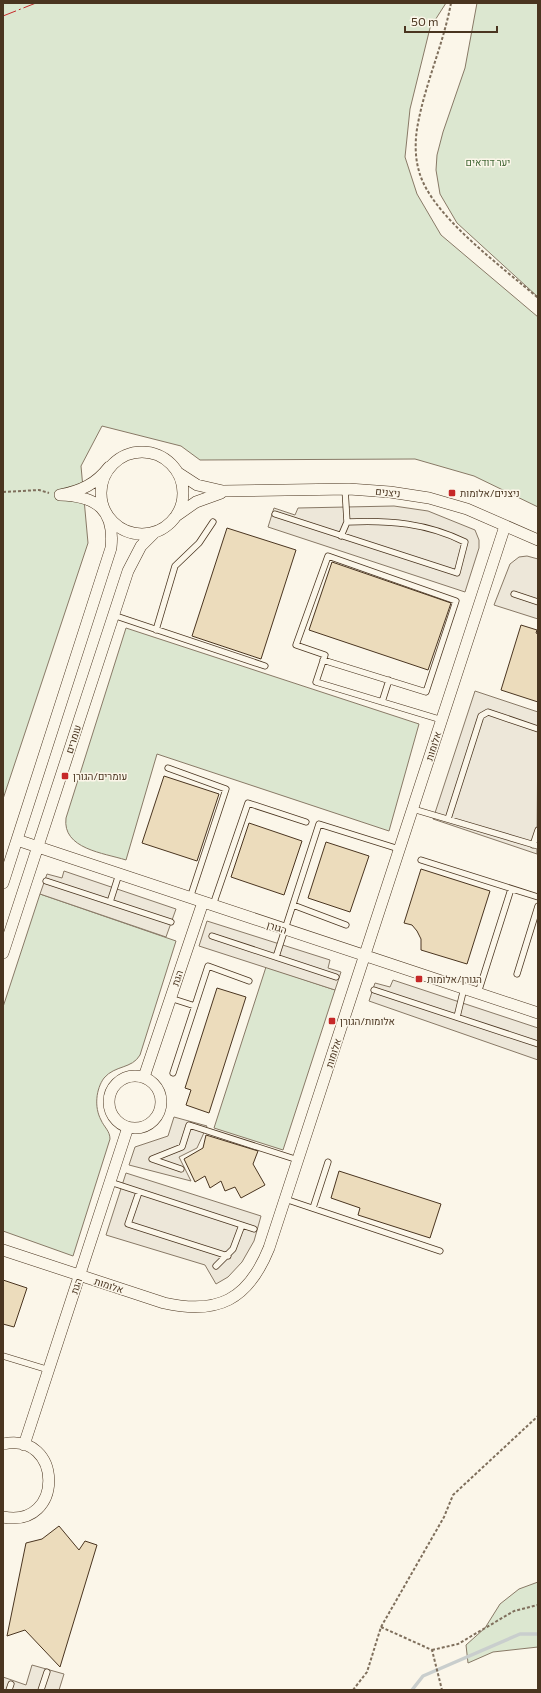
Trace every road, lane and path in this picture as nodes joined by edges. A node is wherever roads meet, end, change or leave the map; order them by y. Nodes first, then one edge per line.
1 (451, 3) edge
2 (538, 298) edge
3 (109, 467) junction
4 (177, 472) junction
5 (345, 489) junction
6 (229, 491) junction
7 (3, 492) edge
8 (60, 495) junction
9 (106, 513) junction
10 (275, 514) dead end
11 (174, 518) junction
12 (213, 522) dead end
13 (347, 522) junction
14 (505, 526) junction
15 (155, 532) junction
16 (341, 536) junction
17 (538, 540) edge
18 (514, 594) dead end
19 (538, 602) edge
20 (113, 615) junction
21 (156, 630) junction
22 (323, 660) junction
23 (265, 666) dead end
24 (389, 680) junction
25 (382, 702) junction
26 (442, 720) junction
27 (538, 729) edge
28 (168, 768) dead end
29 (413, 808) junction
30 (448, 819) junction
31 (306, 822) dead end
32 (538, 830) edge
33 (17, 840) junction
34 (536, 845) edge
35 (38, 847) junction
36 (400, 849) junction
37 (421, 860) dead end
38 (119, 874) junction
39 (46, 881) dead end
40 (3, 883) edge
41 (511, 889) junction
42 (538, 897) edge
43 (190, 898) junction
44 (110, 902) junction
45 (208, 903) junction
46 (293, 905) junction
47 (538, 906) edge
48 (171, 922) dead end
49 (346, 925) dead end
50 (285, 929) junction
51 (212, 936) dead end
52 (3, 953) edge
53 (365, 955) junction
54 (276, 957) junction
55 (516, 974) dead end
56 (336, 977) dead end
57 (249, 981) dead end
58 (464, 988) junction
59 (374, 990) dead end
60 (478, 993) junction
61 (170, 998) junction
62 (195, 1006) junction
63 (538, 1013) edge
64 (457, 1017) junction
65 (538, 1044) edge
66 (173, 1074) dead end
67 (144, 1077) junction
68 (128, 1127) junction
69 (298, 1160) junction
70 (328, 1162) dead end
71 (181, 1169) dead end
72 (110, 1182) junction
73 (139, 1192) junction
74 (285, 1199) junction
75 (313, 1208) junction
76 (242, 1225) junction
77 (254, 1229) dead end
78 (3, 1250) edge
79 (440, 1251) dead end
80 (228, 1256) junction
81 (216, 1266) dead end
82 (79, 1275) junction
83 (3, 1356) edge
84 (49, 1370) junction
85 (538, 1416) edge
86 (3, 1444) edge
87 (24, 1445) junction
88 (3, 1519) edge
89 (538, 1605) edge
90 (381, 1627) junction
91 (432, 1650) junction
92 (47, 1672) dead end
93 (41, 1690) edge
94 (352, 1690) edge
95 (442, 1690) edge

1 - 2 path
3 - 4 street
3 - 8 street
3 - 9 street
4 - 6 street, ניצנים
4 - 11 street
5 - 6 street, ניצנים
5 - 13 lane
5 - 14 street, ניצנים
6 - 11 street, ניצנים
7 - 8 path
8 - 9 street
9 - 15 street
9 - 33 street
10 - 16 lane
11 - 15 street
12 - 21 lane
13 - 16 lane
13 - 16 lane
14 - 17 street, ניצנים
14 - 26 street, אלומות
15 - 20 street, עומרים
18 - 19 lane
20 - 21 lane
20 - 35 street, עומרים
21 - 23 lane
22 - 24 lane
22 - 24 lane
22 - 25 lane
24 - 25 lane
25 - 26 lane
26 - 29 street, אלומות
27 - 30 lane
28 - 43 lane
29 - 30 lane
29 - 36 street, אלומות
30 - 34 lane
31 - 45 lane
32 - 34 lane
33 - 35 street, הגורן
33 - 40 street
35 - 38 street, הגורן
35 - 52 street, עומרים
36 - 46 lane
36 - 53 street, אלומות
37 - 41 lane
38 - 43 street, הגורן
38 - 44 lane
39 - 44 lane
41 - 42 lane
41 - 60 lane
43 - 45 street, הגורן
44 - 48 lane
45 - 50 street, הגורן
45 - 61 street, הגת
46 - 49 lane
46 - 50 lane
47 - 55 lane
50 - 53 street, הגורן
50 - 54 lane
51 - 54 lane
53 - 58 street, הגורן
53 - 69 street, אלומות
54 - 56 lane
57 - 62 lane
58 - 60 street, הגורן
58 - 64 lane
59 - 64 lane
60 - 63 street, הגורן
61 - 62 lane
61 - 67 street, הגת
62 - 66 lane
64 - 65 lane
67 - 68 street
67 - 68 street
68 - 72 street, הגת
69 - 71 lane
69 - 74 street, אלומות
70 - 75 lane
72 - 73 lane
72 - 82 street, הגת
73 - 76 lane
73 - 80 lane
74 - 75 lane
74 - 82 street, אלומות
75 - 79 lane
76 - 77 lane
76 - 80 lane
78 - 82 street, אלומות
80 - 81 lane
82 - 84 street, הגת
83 - 84 lane
84 - 87 street, הגת
85 - 90 path
86 - 87 street
87 - 88 street
89 - 91 path
90 - 91 path
90 - 94 path
91 - 95 path
92 - 93 lane

